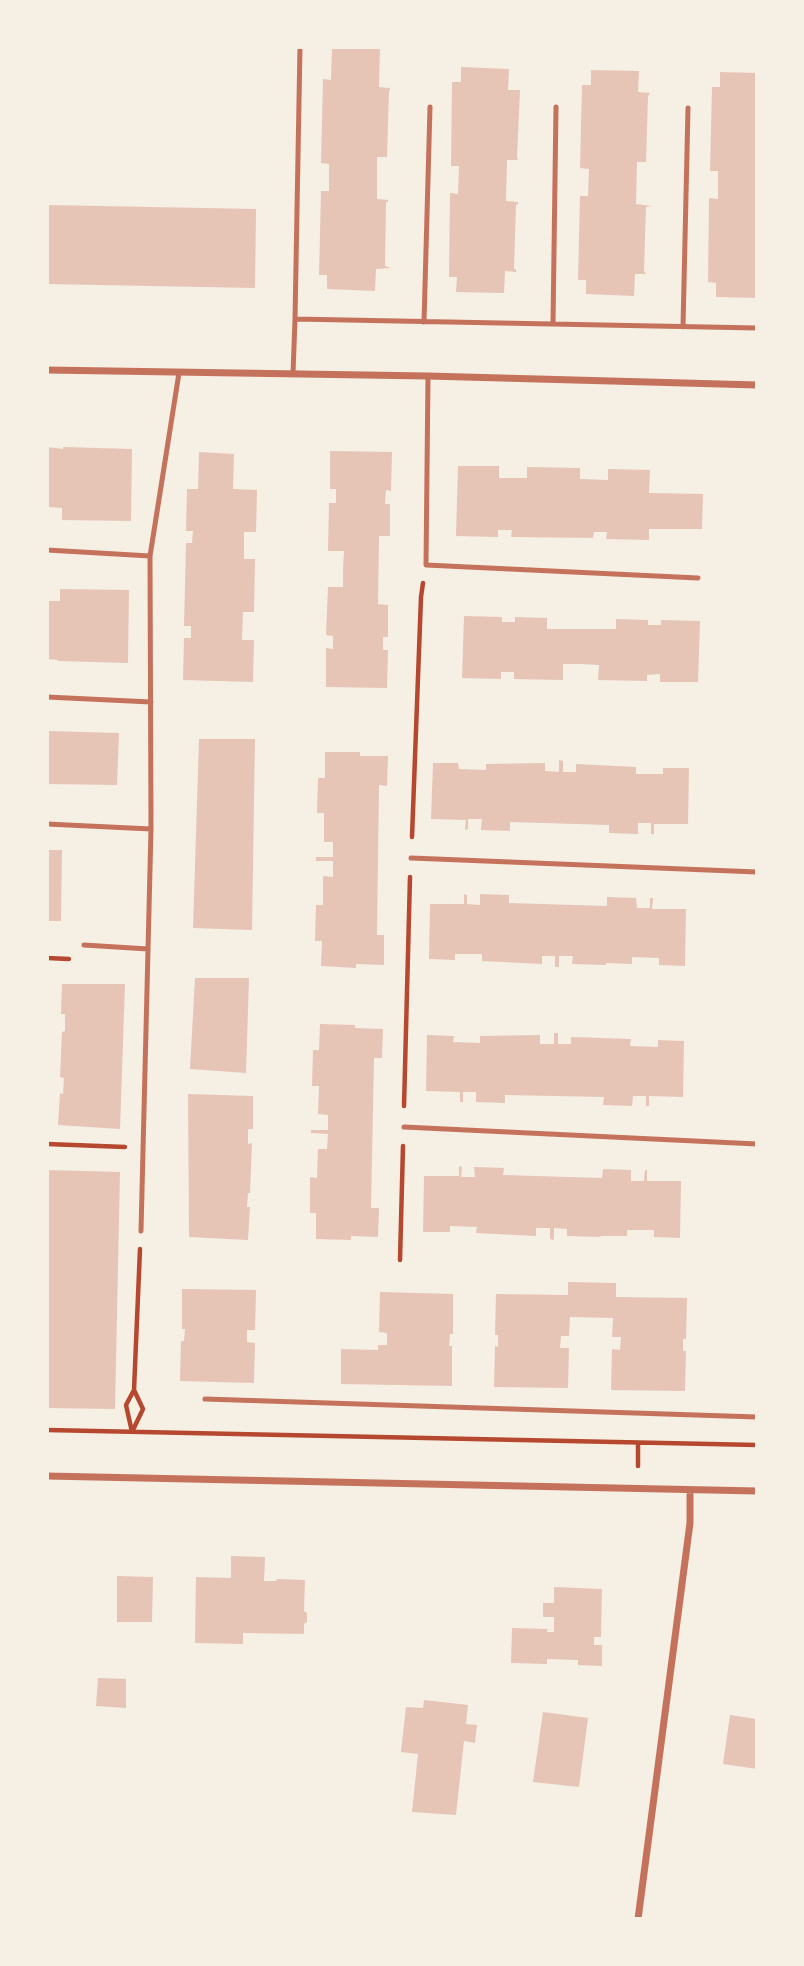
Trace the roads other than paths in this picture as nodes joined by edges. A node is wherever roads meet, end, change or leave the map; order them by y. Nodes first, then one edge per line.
1 (300, 47) edge
2 (430, 107) dead end
3 (556, 107) dead end
4 (688, 108) dead end
5 (295, 319) junction
6 (424, 322) junction
7 (553, 324) junction
8 (683, 327) junction
9 (757, 328) edge
10 (47, 370) edge
11 (179, 373) junction
12 (293, 374) junction
13 (428, 376) junction
14 (757, 385) edge
15 (47, 550) edge
16 (150, 556) junction
17 (698, 578) dead end
18 (47, 697) edge
19 (151, 702) junction
20 (47, 824) edge
21 (151, 829) junction
22 (411, 858) road end
23 (757, 872) edge
24 (84, 945) dead end
25 (148, 949) junction
26 (404, 1127) road end
27 (757, 1144) edge
28 (141, 1231) road end
29 (205, 1399) dead end
30 (757, 1417) edge
31 (47, 1476) edge
32 (691, 1490) junction
33 (757, 1491) edge
34 (638, 1919) edge

1 - 5 lane
2 - 6 lane
3 - 7 lane
4 - 8 lane
5 - 6 lane
5 - 12 lane
6 - 7 lane
7 - 8 lane
8 - 9 lane
10 - 11 street
11 - 12 street
11 - 16 lane
12 - 13 street
13 - 14 street
13 - 17 lane
15 - 16 lane
16 - 19 lane
18 - 19 lane
19 - 21 lane
20 - 21 lane
21 - 25 lane
22 - 23 lane
24 - 25 lane
25 - 28 lane
26 - 27 lane
29 - 30 lane
31 - 32 street
32 - 33 street
32 - 34 street

